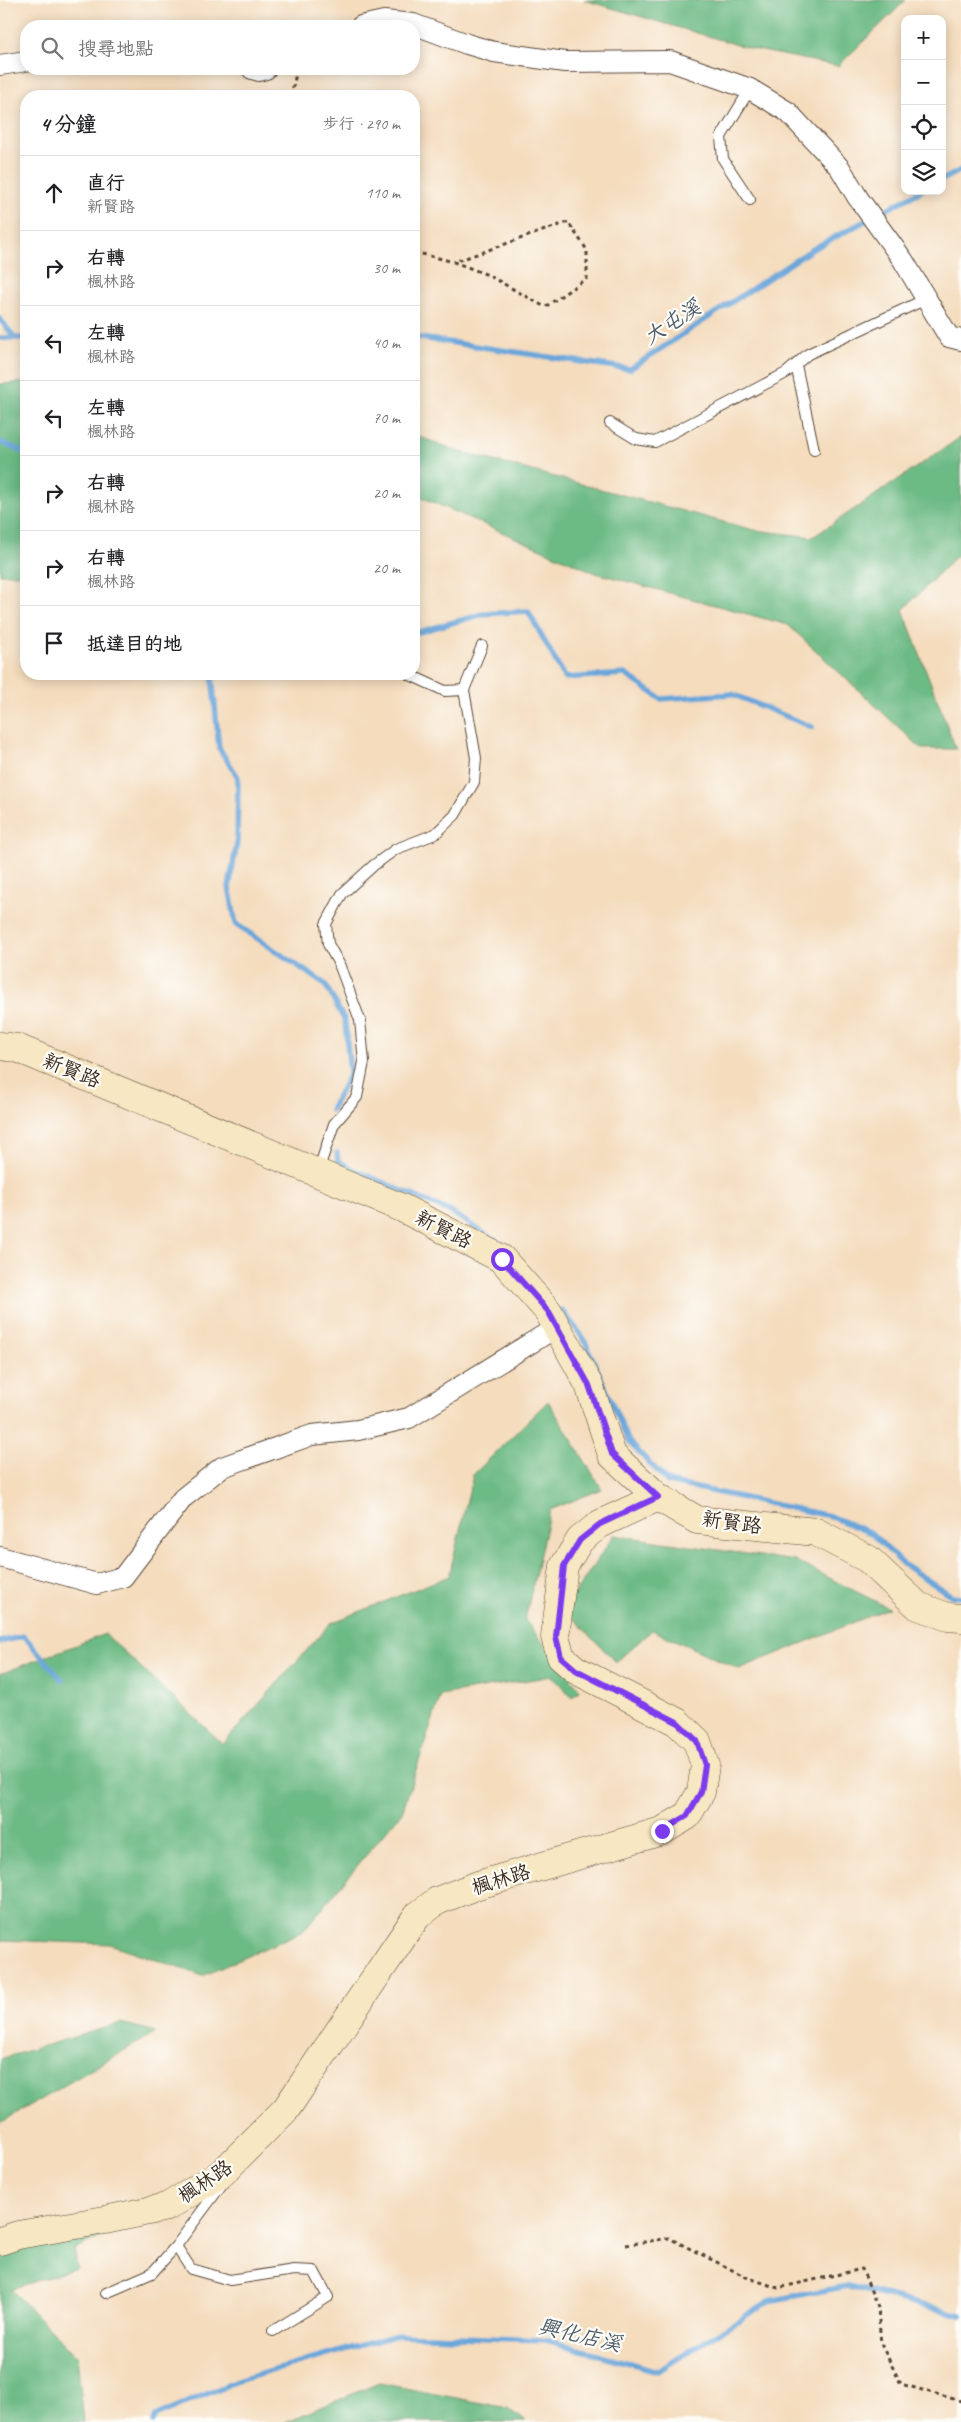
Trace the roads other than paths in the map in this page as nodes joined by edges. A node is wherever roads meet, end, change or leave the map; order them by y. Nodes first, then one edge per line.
1 (420, 27) edge
2 (20, 62) edge
3 (0, 64) edge
4 (750, 89) junction
5 (750, 200) dead end
6 (926, 299) junction
7 (961, 340) edge
8 (796, 365) junction
9 (610, 423) dead end
10 (814, 450) dead end
11 (482, 646) dead end
12 (420, 680) edge
13 (464, 690) junction
14 (0, 1046) edge
15 (317, 1172) junction
16 (557, 1328) junction
17 (658, 1497) junction
18 (0, 1557) edge
19 (961, 1618) edge
20 (249, 2148) junction
21 (0, 2241) edge
22 (176, 2246) junction
23 (106, 2293) dead end
24 (273, 2331) dead end

1 - 4 street
2 - 3 street
4 - 5 lane
4 - 6 street
6 - 7 street
6 - 8 lane
8 - 9 lane
8 - 10 lane
11 - 13 lane
12 - 13 lane
13 - 15 lane
14 - 15 street, 新賢路
15 - 16 street, 新賢路
16 - 17 street, 新賢路
16 - 18 street
17 - 19 street, 新賢路
17 - 20 street, 楓林路
20 - 21 street, 楓林路
20 - 22 lane
22 - 23 lane
22 - 24 lane

